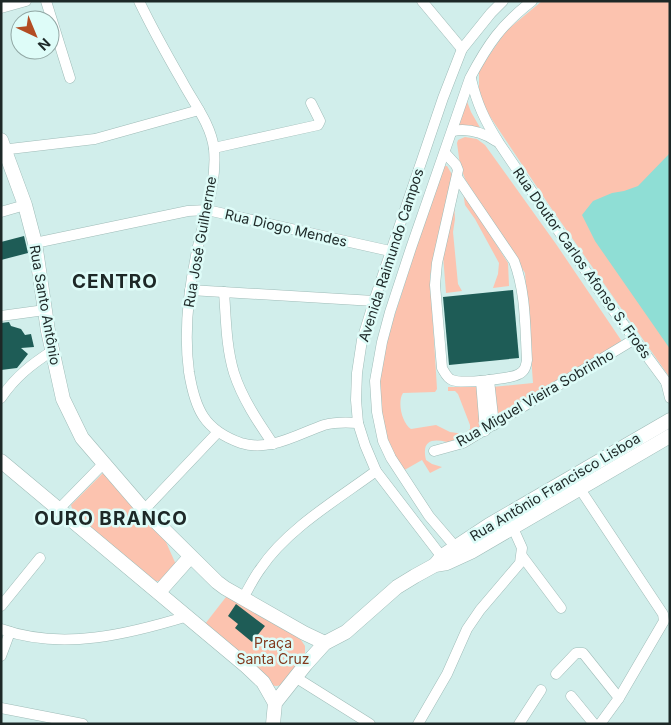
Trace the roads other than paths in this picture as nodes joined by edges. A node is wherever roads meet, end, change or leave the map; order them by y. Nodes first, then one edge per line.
1 (26, 1) edge
2 (46, 1) edge
3 (139, 1) edge
4 (422, 1) edge
5 (489, 1) edge
6 (503, 1) edge
7 (532, 1) edge
8 (1, 8) edge
9 (491, 13) junction
10 (462, 49) junction
11 (70, 78) dead end
12 (470, 78) junction
13 (311, 103) dead end
14 (199, 110) junction
15 (434, 126) junction
16 (452, 132) junction
17 (499, 143) junction
18 (3, 146) edge
19 (214, 148) junction
20 (445, 153) junction
21 (457, 177) junction
22 (25, 205) junction
23 (207, 210) junction
24 (1, 212) edge
25 (35, 243) junction
26 (390, 251) junction
27 (190, 290) junction
28 (224, 292) junction
29 (374, 301) junction
30 (45, 310) junction
31 (1, 316) edge
32 (633, 340) junction
33 (52, 350) junction
34 (485, 380) junction
35 (668, 384) edge
36 (1, 398) edge
37 (670, 398) edge
38 (670, 420) edge
39 (358, 422) junction
40 (489, 428) junction
41 (217, 433) junction
42 (670, 436) edge
43 (273, 444) junction
44 (434, 451) dead end
45 (1, 461) edge
46 (103, 464) junction
47 (376, 471) junction
48 (401, 474) junction
49 (384, 483) junction
50 (580, 489) junction
51 (59, 509) junction
52 (144, 510) junction
53 (513, 528) junction
54 (459, 551) junction
55 (522, 556) junction
56 (190, 557) junction
57 (40, 558) dead end
58 (441, 561) junction
59 (159, 592) junction
60 (243, 598) junction
61 (1, 606) edge
62 (561, 608) dead end
63 (188, 616) junction
64 (6, 631) edge
65 (304, 633) junction
66 (325, 643) junction
67 (1, 656) edge
68 (313, 656) junction
69 (556, 674) dead end
70 (291, 681) junction
71 (263, 682) junction
72 (541, 690) dead end
73 (571, 696) dead end
74 (619, 698) junction
75 (275, 703) junction
76 (1, 708) edge
77 (51, 720) edge
78 (84, 724) edge
79 (273, 724) edge
80 (370, 724) edge
81 (418, 724) edge
82 (519, 724) edge
83 (594, 724) edge
84 (600, 724) edge

1 - 8 street
2 - 11 street
3 - 14 street, Rua José Guilherme
4 - 10 street
5 - 9 street
6 - 9 street, Avenida Raimundo Campos
7 - 12 street, Avenida Raimundo Campos
9 - 10 street, Avenida Raimundo Campos
10 - 15 street, Avenida Raimundo Campos
12 - 16 street, Avenida Raimundo Campos
12 - 17 street, Rua Doutor Carlos Afonso S. Froés
13 - 19 street
14 - 18 street
14 - 19 street, Rua José Guilherme
15 - 16 street
15 - 26 street, Avenida Raimundo Campos
16 - 17 street
16 - 20 street, Avenida Raimundo Campos
17 - 32 street, Rua Doutor Carlos Afonso S. Froés
18 - 22 main road, Rua Santo Antônio
19 - 23 street, Rua José Guilherme
20 - 21 street
20 - 48 street, Avenida Raimundo Campos
21 - 34 street
21 - 34 street
22 - 24 street
22 - 25 main road, Rua Santo Antônio
23 - 25 street, Rua Diogo Mendes
23 - 26 street, Rua Diogo Mendes
23 - 27 street, Rua José Guilherme
25 - 30 main road, Rua Santo Antônio
26 - 29 street, Avenida Raimundo Campos
27 - 28 street
27 - 41 street, Rua José Guilherme
28 - 29 street
28 - 43 street
29 - 39 street, Avenida Raimundo Campos
30 - 31 street
30 - 33 main road, Rua Santo Antônio
32 - 35 street, Rua Doutor Carlos Afonso S. Froés
32 - 40 street, Rua Miguel Vieira Sobrinho
33 - 36 street
33 - 46 main road, Rua Santo Antônio
34 - 40 street
35 - 37 street
38 - 54 main road, Rua Antônio Francisco Lisboa
39 - 43 street, Rua José Guilherme
39 - 47 street, Avenida Raimundo Campos
40 - 44 street, Rua Miguel Vieira Sobrinho
41 - 43 street, Rua José Guilherme
41 - 52 street
42 - 50 main road, Rua Antônio Francisco Lisboa
45 - 51 main road
46 - 51 street
46 - 52 main road
47 - 49 street, Avenida Raimundo Campos
47 - 60 street
48 - 49 street
48 - 54 street, Avenida Raimundo Campos
49 - 58 street, Avenida Raimundo Campos
50 - 53 main road, Rua Antônio Francisco Lisboa
50 - 74 street
51 - 59 main road
52 - 56 main road
53 - 54 main road, Rua Antônio Francisco Lisboa
53 - 55 street
54 - 58 main road, Rua Antônio Francisco Lisboa
55 - 62 street
55 - 81 street
56 - 59 main road
56 - 60 main road
57 - 61 street
58 - 66 main road, Rua Antônio Francisco Lisboa
59 - 63 main road
60 - 65 main road
63 - 64 street
63 - 71 main road
64 - 67 street
65 - 66 main road
65 - 68 main road
66 - 68 main road
68 - 70 main road
69 - 74 street
70 - 71 main road
70 - 75 main road
70 - 80 street
71 - 75 main road
72 - 82 street
73 - 83 street
74 - 84 street
75 - 79 main road
76 - 77 street
77 - 78 street

